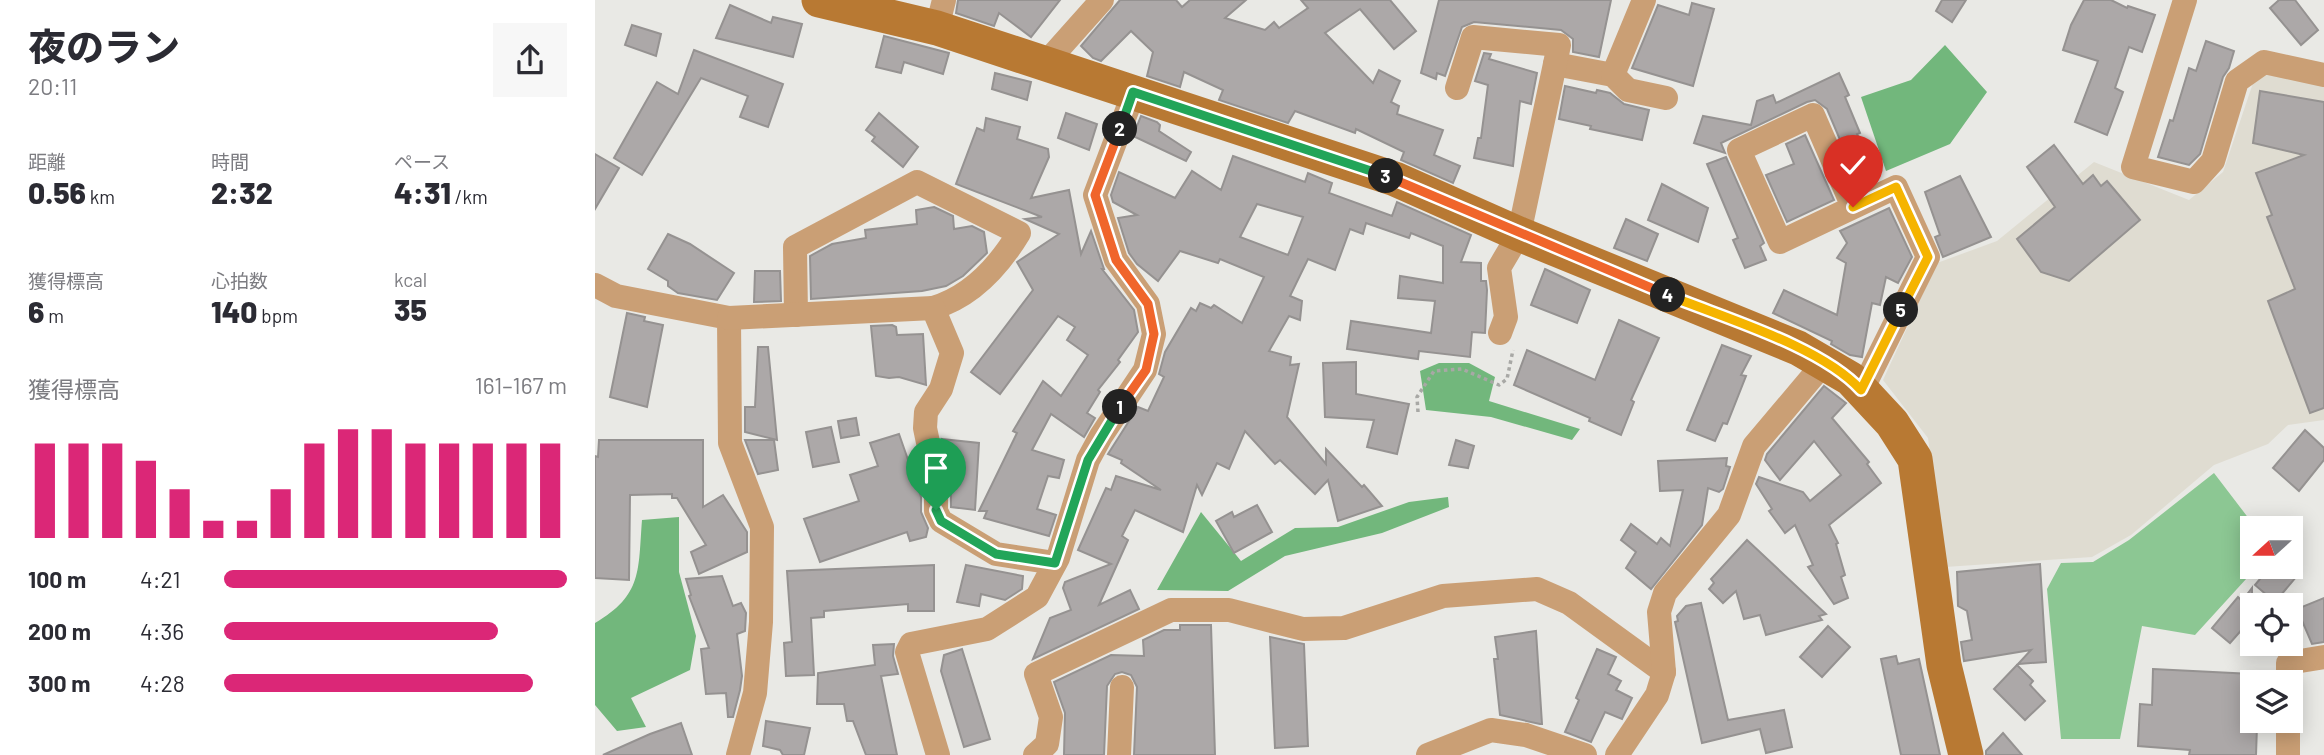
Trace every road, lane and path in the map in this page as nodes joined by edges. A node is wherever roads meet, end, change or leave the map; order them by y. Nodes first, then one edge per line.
1 (819, 0) edge
2 (1102, 0) edge
3 (1644, 0) edge
4 (2185, 0) edge
5 (941, 14) edge
6 (1045, 64) junction
7 (1555, 64) junction
8 (1613, 75) junction
9 (2324, 75) edge
10 (1457, 88) dead end
11 (1133, 92) junction
12 (1666, 98) dead end
13 (1853, 207) junction
14 (1519, 234) junction
15 (595, 285) edge
16 (933, 308) junction
17 (796, 314) junction
18 (729, 318) junction
19 (1500, 332) dead end
20 (1824, 363) junction
21 (1861, 390) junction
22 (1055, 563) junction
23 (2324, 657) edge
24 (2288, 670) edge
25 (1664, 672) junction
26 (1122, 687) dead end
27 (2288, 733) edge
28 (738, 755) edge
29 (939, 755) edge
30 (1035, 755) edge
31 (1119, 755) edge
32 (1428, 755) edge
33 (1585, 755) edge
34 (1617, 755) edge
35 (1966, 755) edge
36 (2288, 755) edge

1 - 5 street
2 - 6 street
3 - 8 street
4 - 9 street
5 - 6 street
6 - 11 street
7 - 8 street
7 - 10 street
7 - 14 street
8 - 12 street
11 - 14 street
11 - 22 street
13 - 13 street
13 - 21 street
14 - 19 street
14 - 20 street
15 - 18 street
16 - 17 street
16 - 17 street
16 - 22 street
17 - 18 street
18 - 28 street
20 - 21 street
20 - 25 street
21 - 35 street
22 - 29 street
23 - 24 street
25 - 30 street
25 - 34 street
26 - 31 street
27 - 36 street
32 - 33 street

